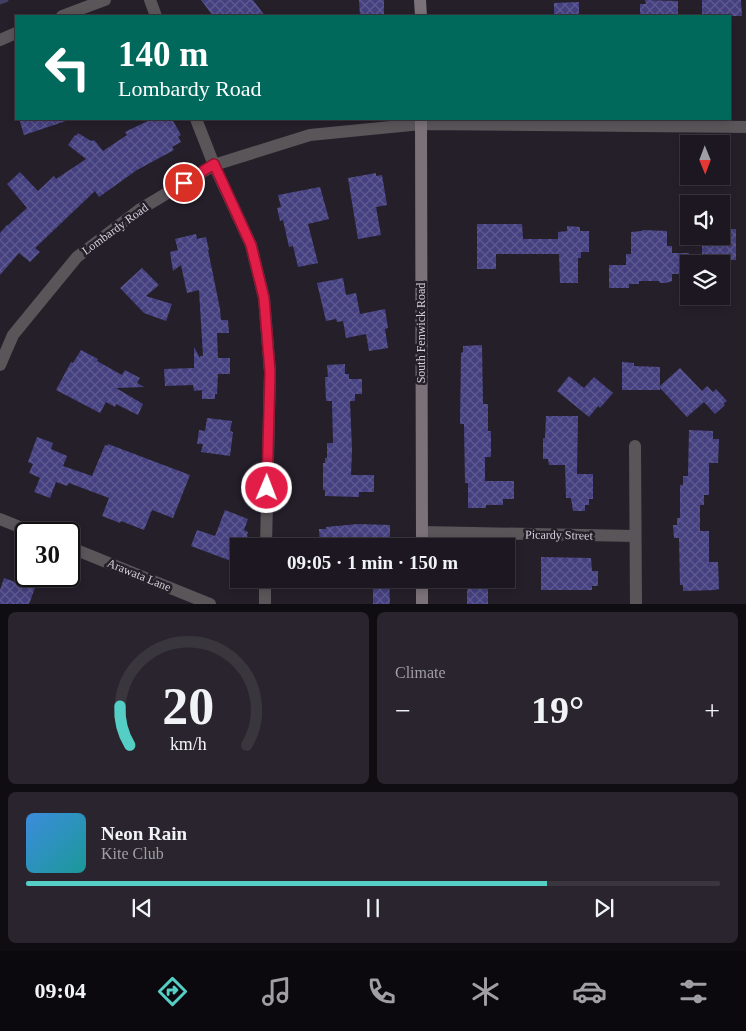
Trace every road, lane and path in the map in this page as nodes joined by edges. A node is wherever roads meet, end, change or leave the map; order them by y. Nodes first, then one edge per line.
1 (105, 0) edge
2 (150, 0) edge
3 (420, 0) edge
4 (65, 15) edge
5 (156, 15) edge
6 (420, 15) edge
7 (15, 33) edge
8 (0, 40) edge
9 (196, 120) edge
10 (421, 121) edge
11 (746, 127) edge
12 (214, 164) junction
13 (0, 365) edge
14 (636, 446) dead end
15 (0, 519) edge
16 (15, 525) edge
17 (422, 532) junction
18 (635, 536) junction
19 (266, 538) edge
20 (422, 538) edge
21 (80, 551) edge
22 (265, 588) edge
23 (422, 588) edge
24 (210, 604) edge
25 (264, 604) edge
26 (422, 604) edge
27 (636, 604) edge

1 - 4 street
2 - 5 street
3 - 6 street
7 - 8 street
9 - 12 street
10 - 11 street, Lombardy Road
10 - 12 street, Lombardy Road
10 - 17 street, South Fenwick Road
12 - 13 street, Lombardy Road
12 - 19 street
14 - 18 street
15 - 16 street
17 - 18 street, Picardy Street
17 - 20 street, South Fenwick Road
18 - 27 street
21 - 24 street, Arawata Lane
22 - 25 street
23 - 26 street

